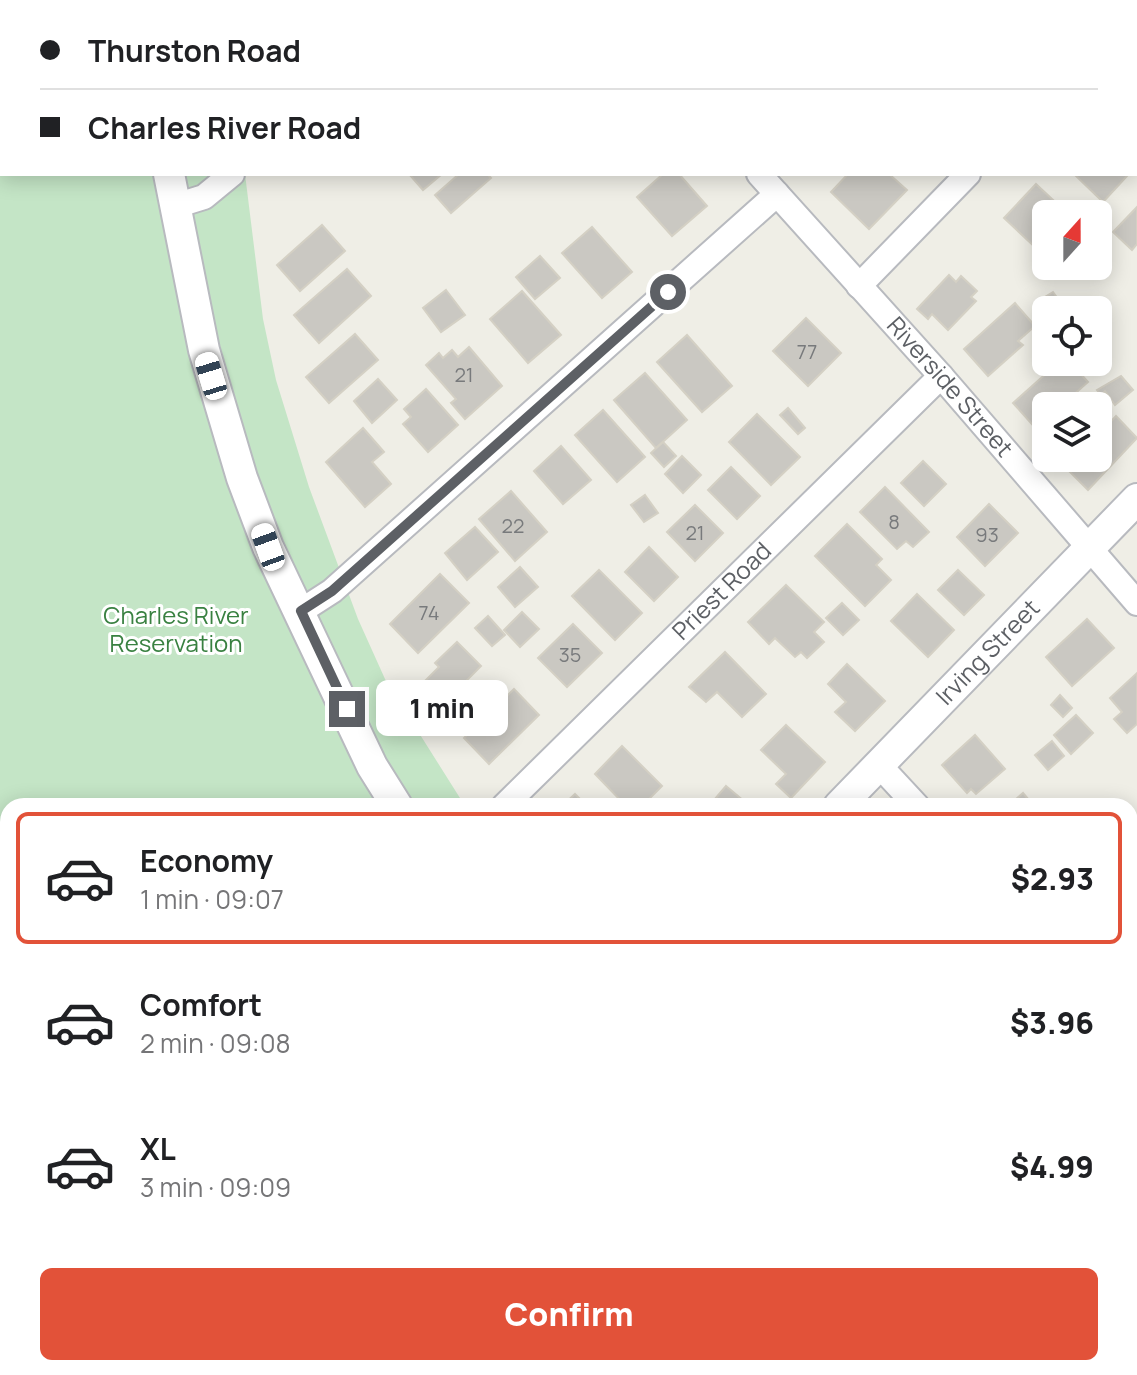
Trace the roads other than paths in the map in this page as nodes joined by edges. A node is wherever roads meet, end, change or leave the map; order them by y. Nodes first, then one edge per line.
1 (169, 176) edge
2 (230, 176) edge
3 (761, 176) edge
4 (966, 176) edge
5 (777, 194) junction
6 (175, 206) junction
7 (859, 286) junction
8 (941, 376) junction
9 (1137, 499) edge
10 (1089, 549) junction
11 (1137, 603) edge
12 (301, 611) junction
13 (879, 765) junction
14 (392, 798) edge
15 (512, 798) edge
16 (847, 798) edge
17 (910, 798) edge

1 - 6 street
2 - 6 street
3 - 5 street, Riverside Street
4 - 7 street
5 - 7 street, Riverside Street
5 - 12 street
6 - 12 street
7 - 8 street, Riverside Street
8 - 10 street, Riverside Street
8 - 15 street, Priest Road
9 - 10 street, Irving Street
10 - 11 street, Riverside Street
10 - 13 street, Irving Street
12 - 14 street
13 - 16 street, Irving Street
13 - 17 street

